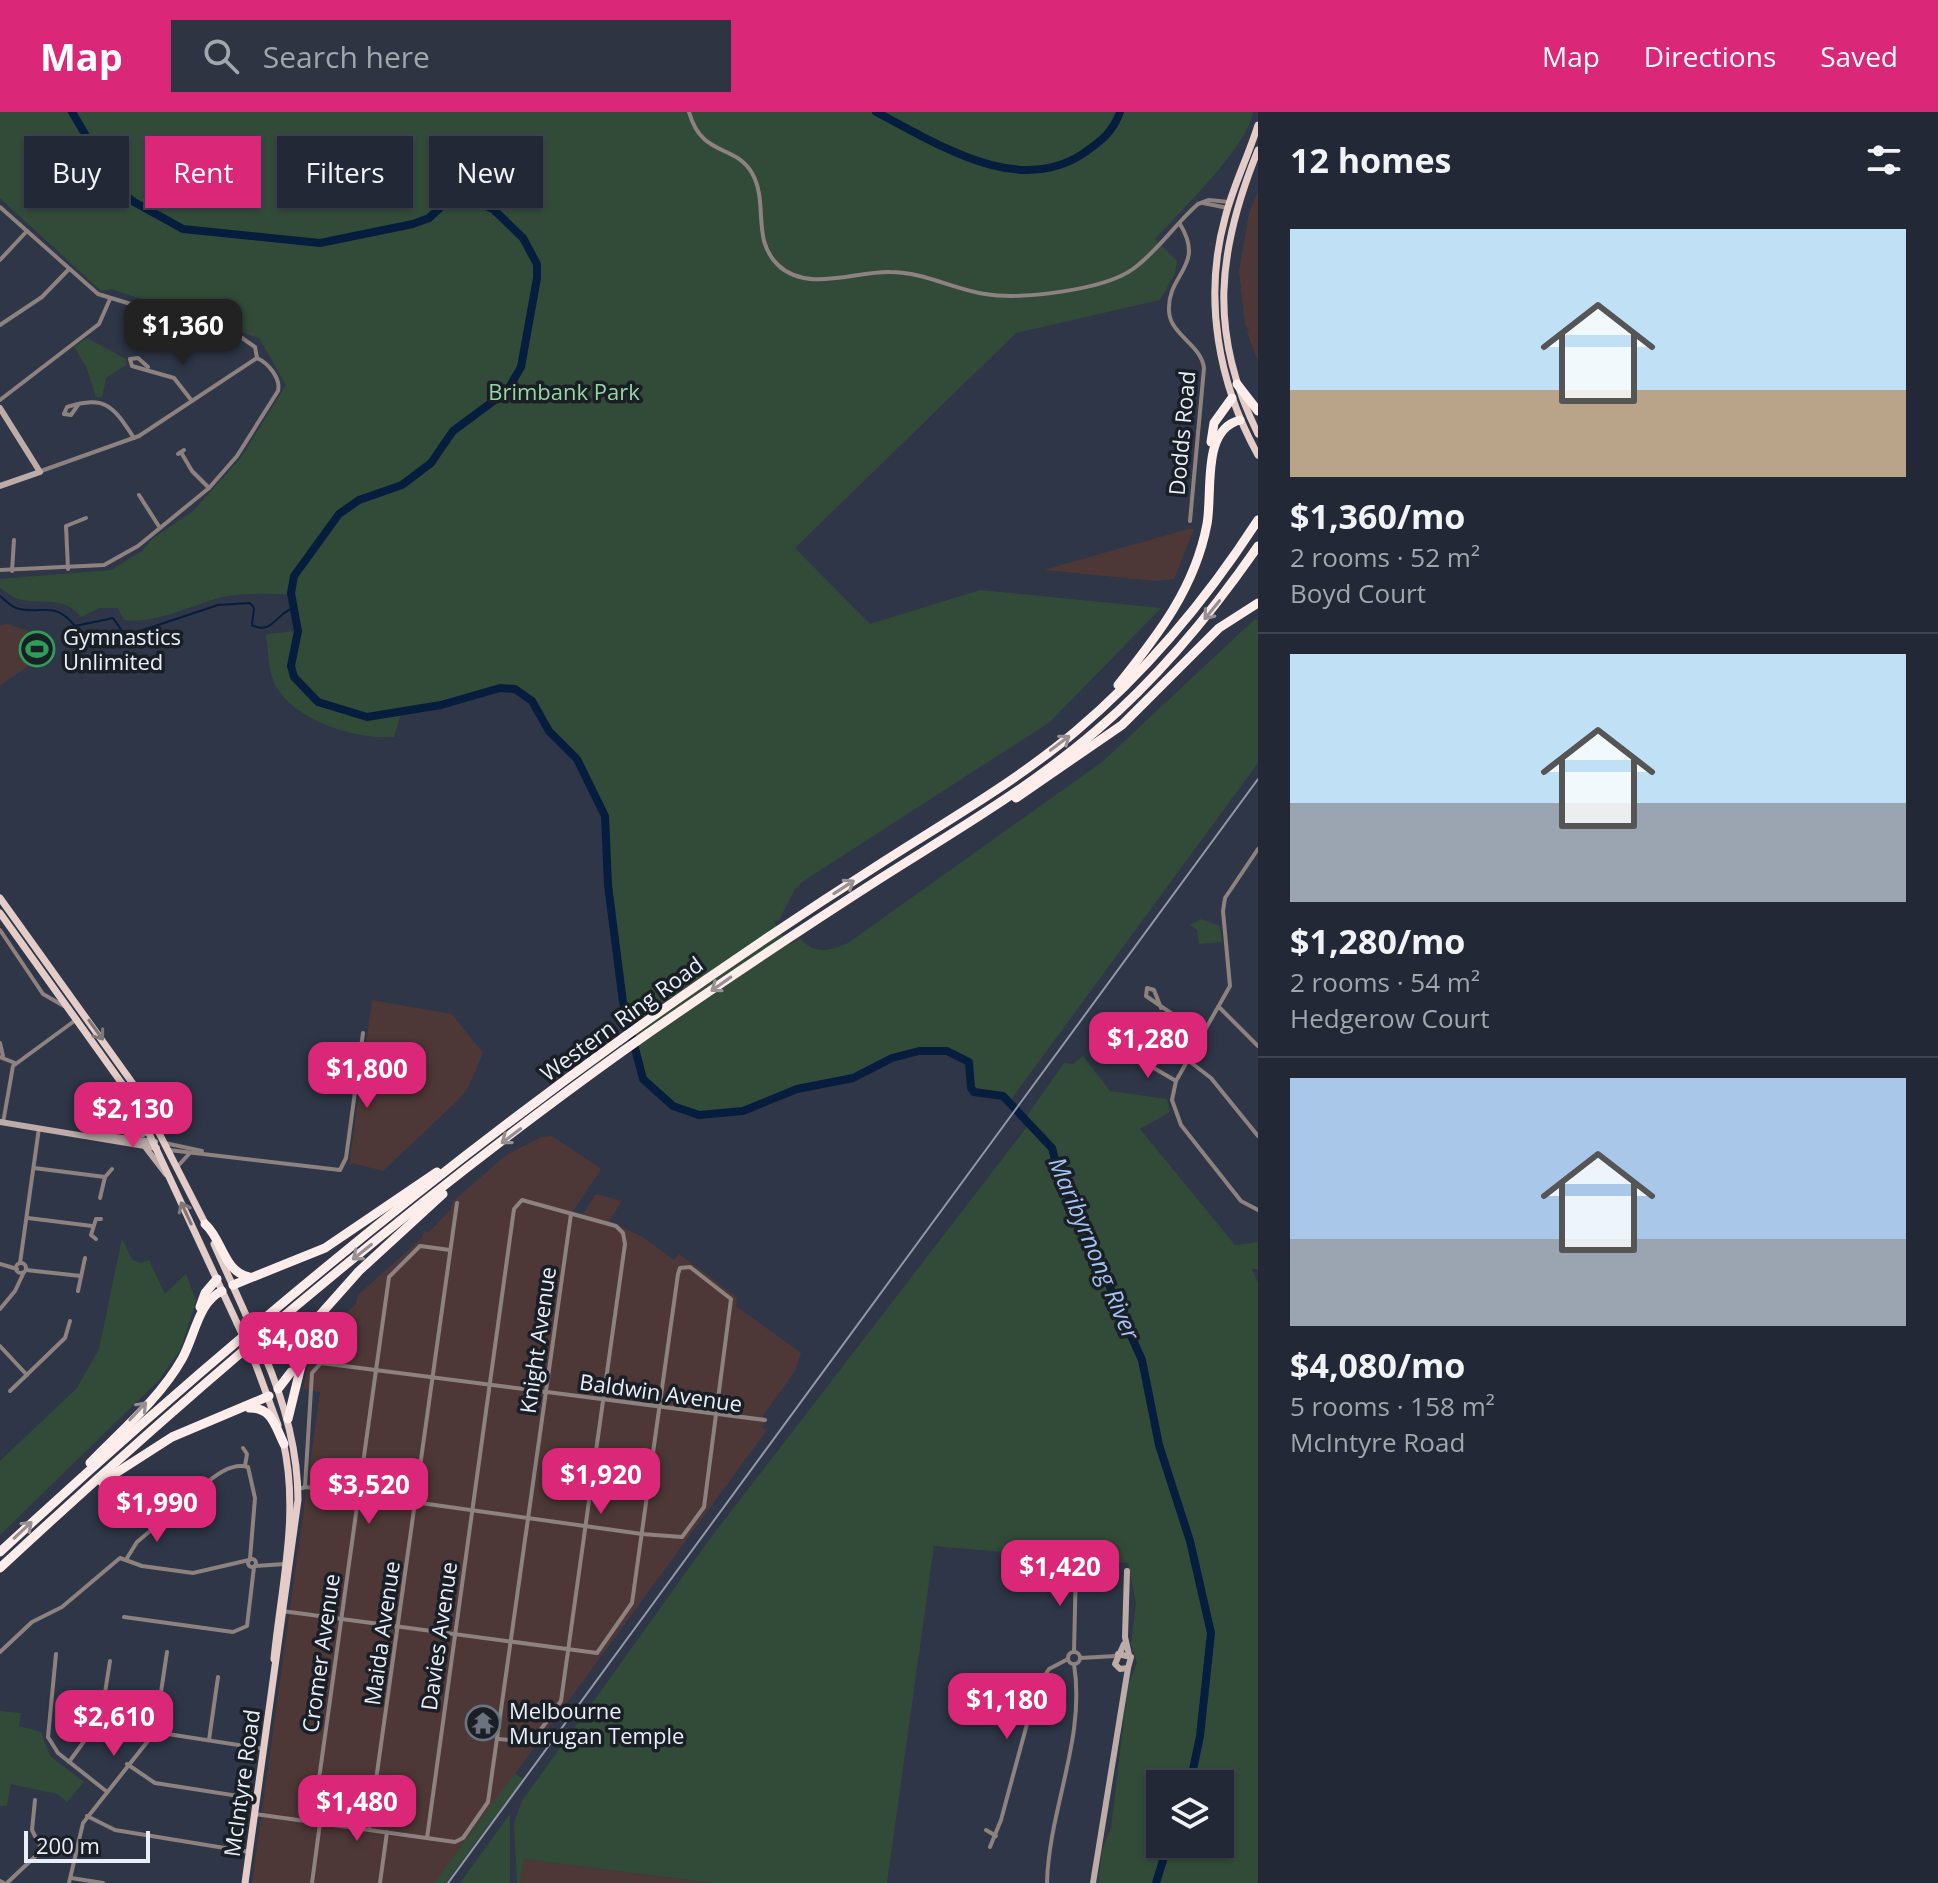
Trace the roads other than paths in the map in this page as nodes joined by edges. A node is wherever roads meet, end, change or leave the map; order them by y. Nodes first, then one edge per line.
1 (689, 112) edge
2 (1258, 125) edge
3 (1258, 150) edge
4 (1231, 204) junction
5 (0, 207) edge
6 (1180, 224) junction
7 (27, 231) junction
8 (0, 260) edge
9 (70, 269) junction
10 (110, 299) junction
11 (0, 325) edge
12 (257, 358) junction
13 (148, 367) dead end
14 (1237, 384) joint
15 (1232, 398) junction
16 (0, 400) edge
17 (192, 401) junction
18 (79, 403) dead end
19 (0, 408) edge
20 (1252, 415) edge
21 (1258, 434) edge
22 (134, 438) junction
23 (181, 453) dead end
24 (1258, 455) edge
25 (40, 472) junction
26 (0, 486) edge
27 (209, 488) junction
28 (1211, 490) junction
29 (139, 495) dead end
30 (86, 518) dead end
31 (1258, 520) edge
32 (1190, 521) dead end
33 (160, 528) junction
34 (14, 540) dead end
35 (1258, 546) edge
36 (68, 569) junction
37 (0, 570) edge
38 (12, 571) junction
39 (1258, 603) edge
40 (1093, 715) junction
41 (977, 818) junction
42 (1258, 849) edge
43 (0, 898) edge
44 (0, 913) edge
45 (0, 930) edge
46 (58, 981) junction
47 (1161, 1008) junction
48 (1220, 1008) junction
49 (70, 1010) junction
50 (77, 1019) junction
51 (69, 1026) junction
52 (83, 1028) junction
53 (59, 1033) junction
54 (363, 1033) dead end
55 (1204, 1035) junction
56 (0, 1043) edge
57 (1258, 1046) edge
58 (1135, 1056) junction
59 (1, 1057) edge
60 (1189, 1061) junction
61 (15, 1063) junction
62 (1176, 1081) junction
63 (2, 1122) edge
64 (39, 1128) junction
65 (148, 1128) junction
66 (68, 1133) junction
67 (101, 1135) junction
68 (1258, 1136) edge
69 (156, 1145) junction
70 (144, 1146) junction
71 (167, 1146) junction
72 (191, 1153) junction
73 (210, 1153) junction
74 (451, 1164) junction
75 (177, 1167) junction
76 (34, 1168) junction
77 (112, 1169) dead end
78 (468, 1169) junction
79 (105, 1177) junction
80 (173, 1183) junction
81 (100, 1198) dead end
82 (457, 1203) dead end
83 (1258, 1210) edge
84 (571, 1214) junction
85 (28, 1218) junction
86 (101, 1219) dead end
87 (205, 1224) junction
88 (92, 1226) junction
89 (96, 1239) dead end
90 (450, 1250) junction
91 (85, 1258) dead end
92 (0, 1264) edge
93 (22, 1268) junction
94 (81, 1276) junction
95 (251, 1278) junction
96 (217, 1279) junction
97 (233, 1285) junction
98 (78, 1291) dead end
99 (222, 1291) junction
100 (0, 1309) edge
101 (70, 1321) dead end
102 (306, 1336) junction
103 (191, 1341) junction
104 (0, 1346) edge
105 (315, 1365) joint
106 (376, 1370) junction
107 (27, 1375) junction
108 (433, 1377) junction
109 (490, 1385) junction
110 (278, 1389) junction
111 (10, 1391) dead end
112 (546, 1393) junction
113 (269, 1396) junction
114 (603, 1401) junction
115 (244, 1408) junction
116 (660, 1408) junction
117 (716, 1416) junction
118 (288, 1419) junction
119 (765, 1420) dead end
120 (307, 1439) junction
121 (288, 1442) junction
122 (243, 1448) dead end
123 (245, 1466) junction
124 (295, 1486) junction
125 (359, 1495) junction
126 (416, 1502) junction
127 (46, 1509) junction
128 (472, 1510) junction
129 (168, 1516) dead end
130 (529, 1518) junction
131 (206, 1520) dead end
132 (585, 1525) junction
133 (39, 1532) junction
134 (642, 1534) junction
135 (0, 1552) edge
136 (127, 1558) junction
137 (252, 1563) junction
138 (288, 1565) junction
139 (1076, 1565) dead end
140 (0, 1568) edge
141 (1127, 1571) dead end
142 (282, 1611) junction
143 (124, 1617) dead end
144 (341, 1619) junction
145 (398, 1626) junction
146 (454, 1634) junction
147 (1125, 1637) junction
148 (511, 1642) junction
149 (568, 1650) junction
150 (0, 1652) edge
151 (167, 1652) dead end
152 (1074, 1652) junction
153 (56, 1654) dead end
154 (1117, 1655) junction
155 (1129, 1655) junction
156 (1080, 1658) junction
157 (1068, 1659) junction
158 (1097, 1659) junction
159 (110, 1661) dead end
160 (1074, 1664) junction
161 (1117, 1667) junction
162 (1128, 1668) junction
163 (218, 1677) dead end
164 (1122, 1693) junction
165 (1022, 1698) dead end
166 (1032, 1700) junction
167 (155, 1732) junction
168 (498, 1739) junction
169 (209, 1740) junction
170 (264, 1749) junction
171 (69, 1762) junction
172 (127, 1764) junction
173 (106, 1791) junction
174 (257, 1799) junction
175 (35, 1800) dead end
176 (255, 1814) junction
177 (87, 1816) junction
178 (313, 1822) junction
179 (320, 1823) junction
180 (369, 1830) junction
181 (986, 1830) dead end
182 (387, 1832) junction
183 (996, 1836) junction
184 (427, 1838) junction
185 (990, 1847) dead end
186 (42, 1850) junction
187 (249, 1852) junction
188 (74, 1853) junction
189 (71, 1880) edge
190 (5, 1881) edge
191 (103, 1883) edge
192 (245, 1883) edge
193 (312, 1883) edge
194 (380, 1883) edge
195 (1047, 1883) edge
196 (1093, 1883) edge

1 - 6 street
2 - 4 main road
3 - 4 main road
4 - 6 street
4 - 14 main road
4 - 15 main road
5 - 7 street
6 - 32 street, Dodds Road
7 - 8 street
7 - 9 street
9 - 10 street
9 - 11 street
10 - 12 street
10 - 16 street
12 - 17 street
12 - 27 street
13 - 17 street
14 - 20 highway
15 - 20 main road
15 - 28 highway
17 - 22 street
18 - 22 street
19 - 25 street
20 - 21 main road
20 - 24 main road
20 - 28 highway
22 - 25 street
23 - 27 street
25 - 26 street
27 - 33 street
28 - 40 highway
29 - 33 street
30 - 36 street
31 - 40 highway, Western Ring Road
33 - 36 street
34 - 38 street
35 -> 41 highway, Western Ring Road
36 - 38 street
37 - 38 street
39 - 41 highway
74 -> 40 highway, Western Ring Road
41 -> 78 highway, Western Ring Road
42 - 48 street
43 - 46 main road
44 - 49 main road
45 - 49 street
46 - 50 main road
46 -> 71 main road
47 - 47 street
47 - 55 street
48 - 55 street
48 - 57 street
49 - 50 main road
49 - 53 street
50 - 51 street
50 - 52 main road
51 - 52 street
51 - 53 street
52 - 65 main road
53 - 61 street
54 - 73 street
55 - 60 street
56 - 59 street
58 - 58 street
58 - 62 street
59 - 61 street
60 - 62 street
60 - 68 street
61 - 63 street
62 - 83 street
63 - 64 street
64 - 66 street
64 - 76 street
65 - 67 street
65 - 69 main road
66 - 67 street
66 - 70 street
67 - 69 street
69 - 70 street
69 - 71 main road
69 - 80 main road
70 - 80 street
71 - 72 street
71 - 73 street
71 - 75 main road
72 - 73 street
72 - 75 street
74 - 95 highway
74 - 127 highway
75 - 87 main road
76 - 79 street
76 - 85 street
77 - 79 street
78 - 102 highway
78 -> 133 highway, Western Ring Road
79 - 81 street
96 -> 80 main road
82 - 90 street, Maida Avenue
84 - 109 street, Davies Avenue
84 - 112 street, Knight Avenue
84 - 114 street
85 - 88 street
85 - 93 street
86 - 88 street
87 - 95 highway
87 - 97 main road
88 - 89 street
90 - 106 street, Cromer Avenue
90 - 108 street, Maida Avenue
91 - 94 street
92 - 93 street
93 - 94 street
93 - 100 street
94 - 98 street
95 - 97 highway
96 - 99 main road
96 - 103 highway
97 - 99 main road
97 - 110 main road, bridge
99 - 103 highway
99 - 113 main road, bridge
101 - 107 street
102 - 110 highway
102 - 118 highway
127 -> 103 highway
104 - 107 street
105 - 106 street, Baldwin Avenue
105 - 120 street, McIntyre Road
106 - 108 street, Baldwin Avenue
106 - 125 street, Cromer Avenue
107 - 111 street
108 - 109 street, Baldwin Avenue
108 - 126 street, Maida Avenue
109 - 112 street, Baldwin Avenue
109 - 128 street, Davies Avenue
110 - 113 main road
110 - 118 main road
112 - 114 street, Baldwin Avenue
112 - 130 street, Knight Avenue
113 - 115 highway
113 - 121 main road
114 - 116 street, Baldwin Avenue
114 - 132 street
115 - 121 highway
115 - 133 highway
116 - 117 street, Baldwin Avenue
116 - 117 street
116 - 134 street
117 - 119 street, Baldwin Avenue
117 - 134 street
118 - 121 main road
120 - 121 street
120 - 124 street, McIntyre Road
121 - 124 main road
121 - 124 main road, McIntyre Road
122 - 123 street
123 - 131 street
123 - 137 street
124 - 125 street
124 - 138 main road, McIntyre Road
125 - 126 street
125 - 144 street, Cromer Avenue
126 - 128 street
126 - 145 street, Maida Avenue
135 -> 127 highway
128 - 130 street
128 - 146 street, Davies Avenue
129 - 136 street
130 - 132 street
130 - 148 street, Knight Avenue
132 - 134 street
132 - 149 street
133 - 140 highway, Western Ring Road
134 - 149 street
136 - 137 street
136 - 150 street
137 - 138 street
137 - 143 street
138 - 142 main road, McIntyre Road
139 - 152 street
141 - 147 street
142 - 144 street
142 - 170 main road, McIntyre Road
144 - 145 street
144 - 178 street, Cromer Avenue
145 - 146 street
145 - 180 street, Maida Avenue
146 - 148 street
146 - 184 street, Davies Avenue
147 - 154 street
147 - 155 street
148 - 149 street
148 - 168 street, Knight Avenue
149 - 168 street
151 - 167 street
152 - 156 street
152 - 157 street
153 - 171 street
154 - 155 street
154 - 158 street
154 - 161 street
155 - 162 street
156 - 158 street
156 - 160 street
157 - 160 street
157 - 166 street
158 - 161 street
159 - 171 street
160 - 195 street
161 - 162 street
161 - 164 street
162 - 164 street
163 - 169 street
164 - 196 street
165 - 166 street
166 - 183 street
167 - 169 street
167 - 172 street
168 - 184 street, Knight Avenue
169 - 170 street
170 - 174 main road, McIntyre Road
171 - 173 street
172 - 173 street
172 - 174 street
173 - 177 street
174 - 176 main road, McIntyre Road
175 - 186 street
176 - 178 street
176 - 187 main road, McIntyre Road
177 - 187 street
177 - 188 street
178 - 179 street
179 - 180 street
179 - 193 street
180 - 182 street
181 - 183 street
182 - 184 street
182 - 194 street
183 - 185 street
186 - 188 street
186 - 190 street
187 - 192 main road, McIntyre Road
188 - 189 street
189 - 191 street

